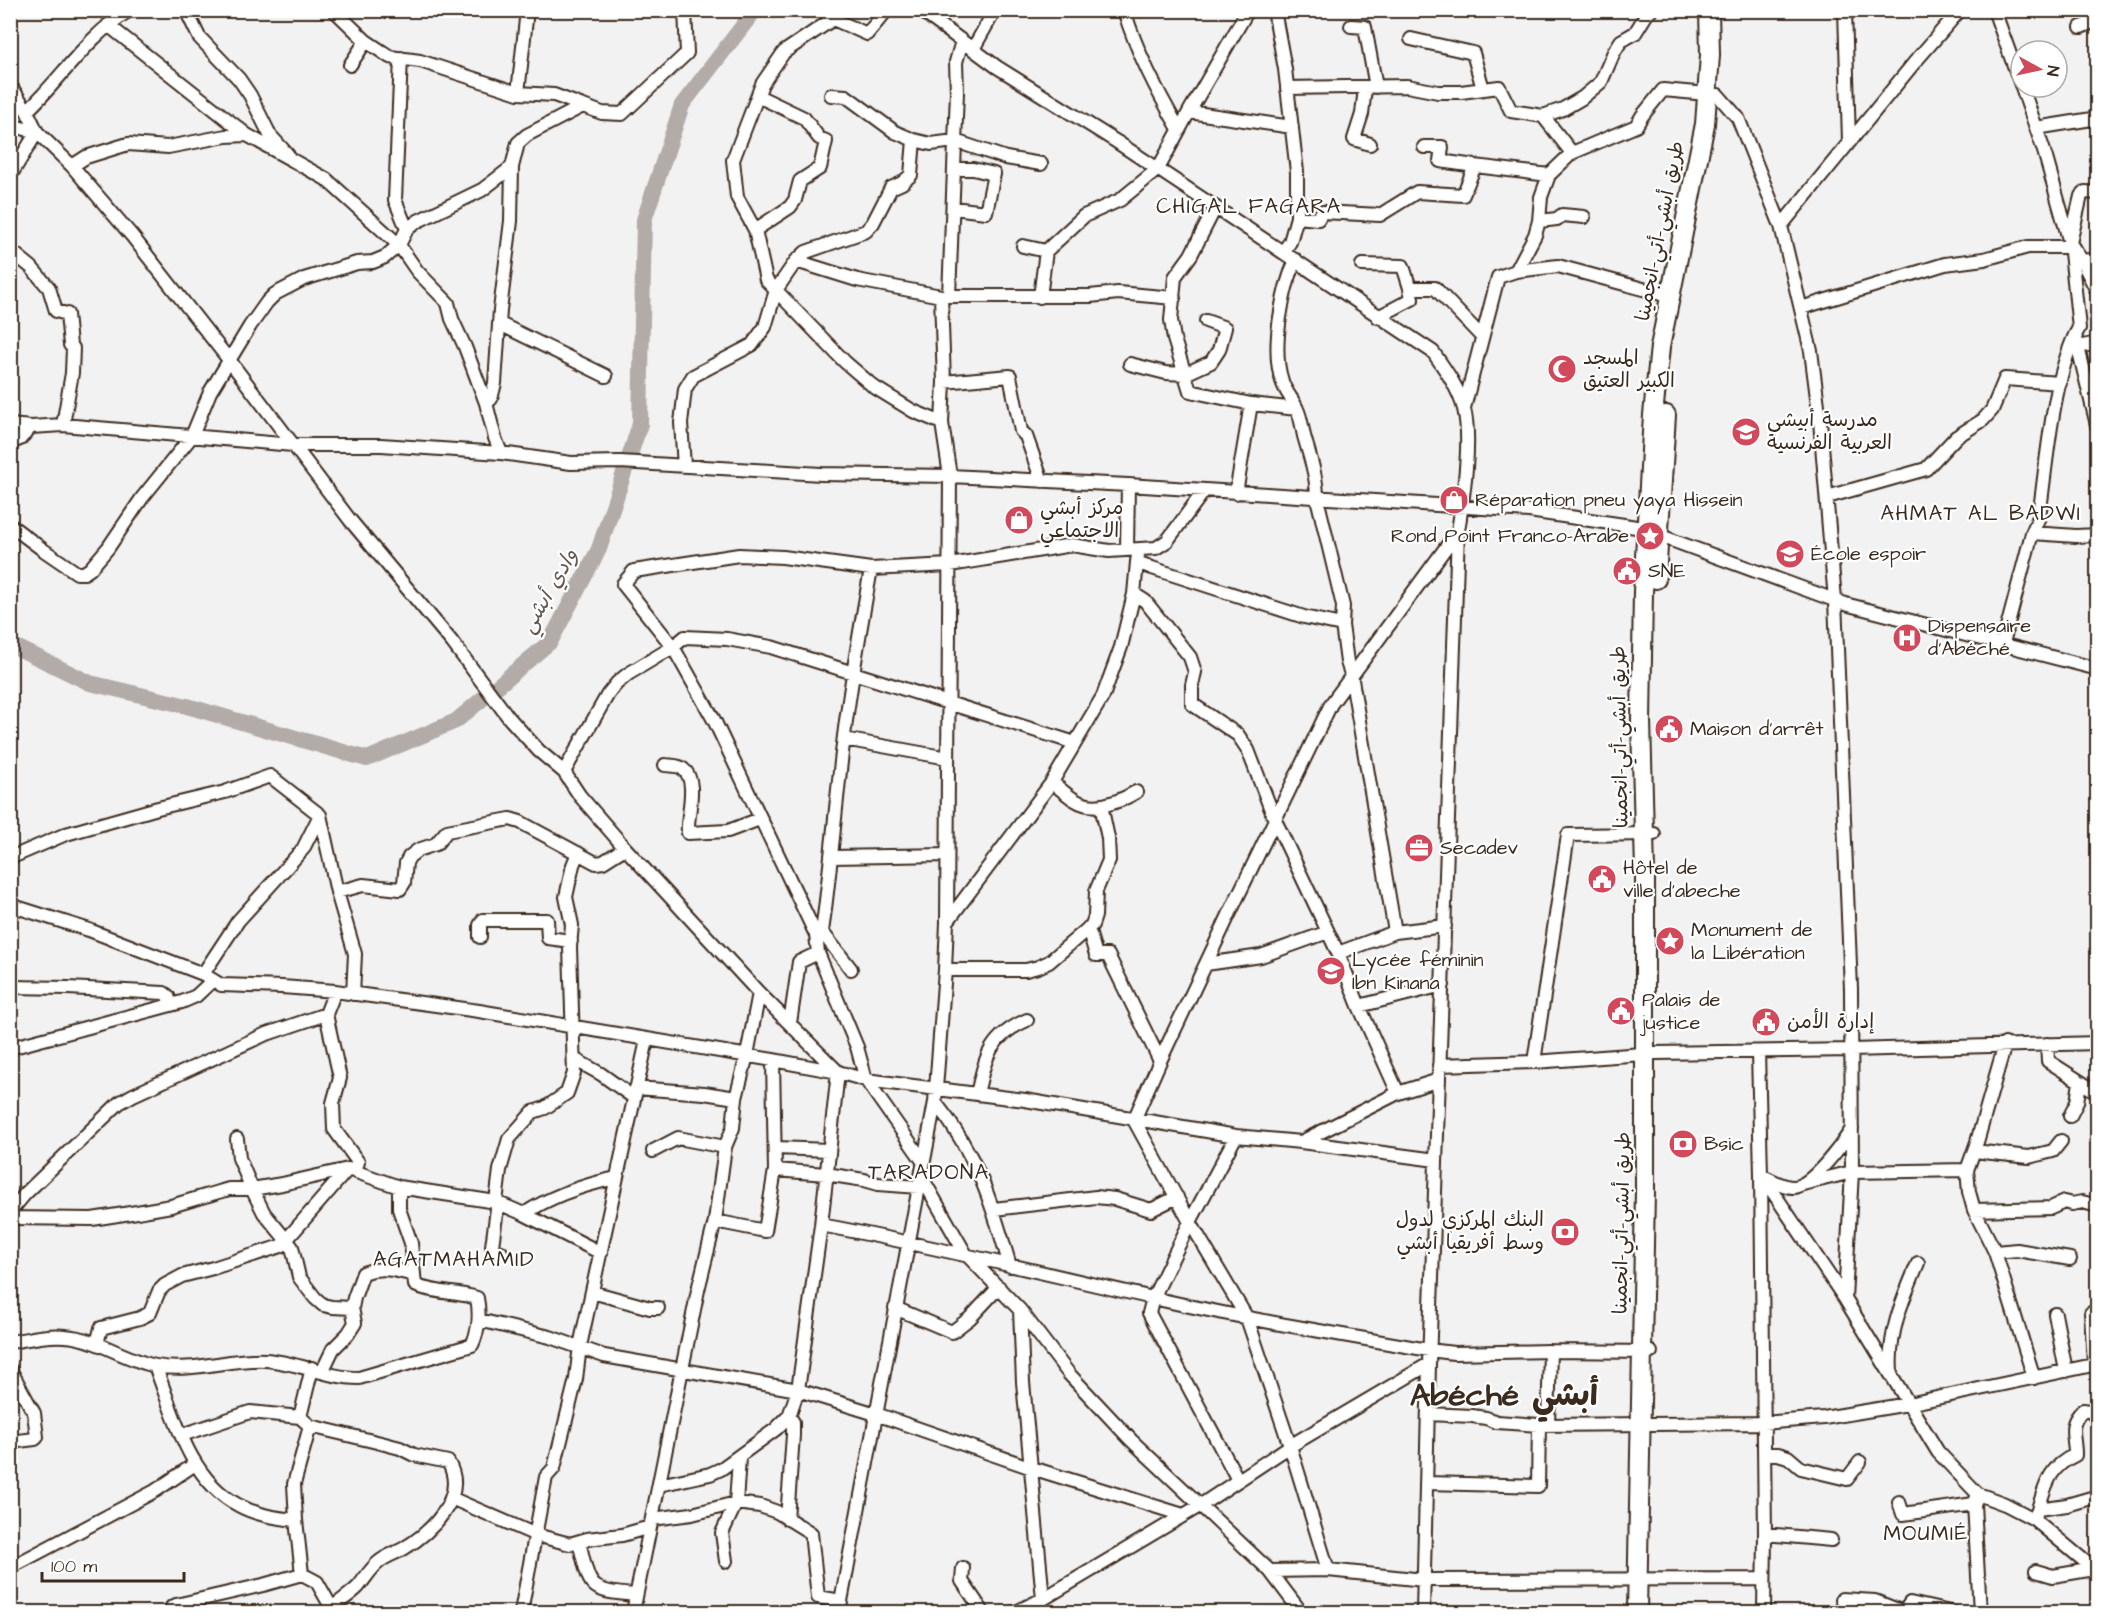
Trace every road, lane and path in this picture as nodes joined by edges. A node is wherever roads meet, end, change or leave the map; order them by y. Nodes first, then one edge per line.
1 (130, 10) edge
2 (186, 10) edge
3 (334, 10) edge
4 (527, 10) edge
5 (685, 10) edge
6 (887, 10) edge
7 (920, 10) edge
8 (995, 10) edge
9 (1124, 10) edge
10 (1248, 10) edge
11 (1274, 10) edge
12 (1652, 10) edge
13 (1710, 10) edge
14 (1721, 10) edge
15 (1845, 10) edge
16 (1960, 10) edge
17 (1994, 10) edge
18 (2097, 20) edge
19 (108, 25) junction
20 (1351, 26) dead end
21 (2081, 27) dead end
22 (1411, 39) dead end
23 (366, 41) junction
24 (967, 45) junction
25 (2009, 52) edge
26 (401, 58) junction
27 (350, 65) dead end
28 (10, 85) edge
29 (1287, 88) junction
30 (1371, 88) junction
31 (1483, 89) junction
32 (518, 93) junction
33 (1713, 94) junction
34 (831, 95) dead end
35 (758, 96) junction
36 (2026, 99) edge
37 (583, 105) junction
38 (27, 111) junction
39 (1189, 112) junction
40 (1543, 116) junction
41 (2097, 118) edge
42 (10, 125) edge
43 (1292, 127) junction
44 (2036, 128) junction
45 (1179, 129) junction
46 (37, 132) junction
47 (247, 135) junction
48 (914, 140) junction
49 (955, 141) junction
50 (1849, 141) junction
51 (1370, 144) dead end
52 (1424, 147) dead end
53 (1572, 153) junction
54 (295, 163) junction
55 (1041, 164) dead end
56 (72, 166) junction
57 (1475, 166) junction
58 (512, 167) junction
59 (954, 169) junction
60 (1158, 170) junction
61 (11, 173) edge
62 (1549, 175) junction
63 (2097, 193) edge
64 (952, 208) junction
65 (1215, 208) junction
66 (1297, 217) junction
67 (1584, 217) dead end
68 (1539, 221) junction
69 (1781, 226) junction
70 (407, 229) junction
71 (755, 230) junction
72 (2070, 243) junction
73 (399, 245) junction
74 (1023, 246) dead end
75 (10, 250) edge
76 (1046, 251) junction
77 (1283, 252) junction
78 (2097, 259) edge
79 (1296, 260) junction
80 (796, 261) junction
81 (2082, 261) junction
82 (1362, 265) dead end
83 (1516, 270) junction
84 (1410, 288) junction
85 (776, 290) junction
86 (2097, 293) edge
87 (945, 296) junction
88 (1669, 296) junction
89 (1040, 297) junction
90 (1174, 298) junction
91 (1801, 308) junction
92 (1378, 316) junction
93 (1206, 321) dead end
94 (500, 324) junction
95 (1482, 337) junction
96 (2077, 341) junction
97 (2097, 343) edge
98 (229, 360) junction
99 (1130, 364) dead end
100 (1185, 374) junction
101 (606, 376) dead end
102 (944, 382) junction
103 (2060, 383) junction
104 (486, 404) junction
105 (1251, 404) junction
106 (1464, 408) junction
107 (1297, 409) junction
108 (942, 423) junction
109 (10, 425) edge
110 (63, 425) junction
111 (31, 427) junction
112 (2097, 429) edge
113 (192, 436) junction
114 (10, 443) edge
115 (293, 445) junction
116 (501, 453) junction
117 (684, 466) junction
118 (950, 476) junction
119 (1042, 481) junction
120 (1128, 485) junction
121 (1204, 491) junction
122 (1236, 493) junction
123 (1827, 497) junction
124 (1317, 498) junction
125 (1462, 507) junction
126 (10, 525) edge
127 (1458, 531) junction
128 (1653, 533) junction
129 (2032, 533) junction
130 (2097, 535) edge
131 (1134, 554) junction
132 (950, 565) junction
133 (871, 569) junction
134 (1134, 594) junction
135 (1835, 600) junction
136 (1342, 625) junction
137 (2003, 643) junction
138 (673, 646) junction
139 (2097, 669) edge
140 (853, 673) junction
141 (1351, 674) junction
142 (948, 702) junction
143 (844, 739) junction
144 (1075, 743) junction
145 (948, 758) junction
146 (665, 765) dead end
147 (564, 772) junction
148 (1052, 782) junction
149 (1136, 792) dead end
150 (1101, 806) junction
151 (320, 814) junction
152 (760, 819) junction
153 (1275, 820) junction
154 (1649, 834) junction
155 (625, 848) junction
156 (578, 853) junction
157 (947, 855) junction
158 (832, 857) junction
159 (10, 858) edge
160 (337, 892) junction
161 (10, 905) edge
162 (947, 922) junction
163 (1445, 927) junction
164 (1088, 928) junction
165 (1328, 932) junction
166 (1395, 932) junction
167 (819, 933) junction
168 (480, 937) dead end
169 (571, 941) junction
170 (818, 953) junction
171 (1338, 953) junction
172 (1206, 964) junction
173 (850, 969) dead end
174 (945, 970) junction
175 (208, 977) junction
176 (1443, 985) junction
177 (10, 987) edge
178 (335, 992) junction
179 (759, 993) junction
180 (353, 994) junction
181 (171, 1005) junction
182 (1359, 1006) junction
183 (326, 1014) junction
184 (1027, 1020) dead end
185 (790, 1023) junction
186 (571, 1026) junction
187 (647, 1040) junction
188 (2097, 1043) edge
189 (2005, 1044) junction
190 (2047, 1044) junction
191 (10, 1048) edge
192 (1852, 1050) junction
193 (1758, 1052) junction
194 (1651, 1054) junction
195 (747, 1055) junction
196 (574, 1059) junction
197 (773, 1060) junction
198 (1160, 1061) junction
199 (1534, 1062) junction
200 (1439, 1065) junction
201 (837, 1072) junction
202 (866, 1080) junction
203 (1439, 1080) junction
204 (2080, 1082) junction
205 (936, 1088) junction
206 (634, 1092) junction
207 (1398, 1093) junction
208 (2097, 1093) edge
209 (977, 1094) junction
210 (736, 1098) junction
211 (935, 1102) junction
212 (2070, 1116) dead end
213 (1134, 1120) junction
214 (1853, 1128) junction
215 (1236, 1136) junction
216 (237, 1139) dead end
217 (2061, 1141) dead end
218 (1301, 1142) junction
219 (725, 1147) junction
220 (776, 1148) junction
221 (654, 1150) dead end
222 (830, 1150) junction
223 (1974, 1151) junction
224 (1436, 1160) junction
225 (923, 1161) junction
226 (352, 1170) junction
227 (776, 1170) junction
228 (1967, 1170) junction
229 (1852, 1172) junction
230 (826, 1174) junction
231 (1761, 1175) junction
232 (616, 1178) junction
233 (920, 1181) junction
234 (1803, 1184) junction
235 (399, 1187) junction
236 (252, 1189) junction
237 (1177, 1197) junction
238 (496, 1202) junction
239 (2097, 1206) edge
240 (994, 1209) junction
241 (1974, 1209) junction
242 (10, 1212) edge
243 (524, 1214) junction
244 (10, 1218) edge
245 (715, 1221) junction
246 (1190, 1222) junction
247 (821, 1226) junction
248 (287, 1240) junction
249 (909, 1241) junction
250 (501, 1252) dead end
251 (601, 1252) junction
252 (1995, 1252) junction
253 (965, 1253) junction
254 (2070, 1259) dead end
255 (1918, 1263) dead end
256 (1010, 1266) junction
257 (414, 1275) junction
258 (999, 1287) junction
259 (592, 1292) junction
260 (1153, 1298) junction
261 (1845, 1299) junction
262 (352, 1308) junction
263 (658, 1308) dead end
264 (896, 1308) junction
265 (1020, 1310) junction
266 (2091, 1313) dead end
267 (2055, 1314) dead end
268 (1247, 1318) junction
269 (478, 1320) junction
270 (10, 1342) edge
271 (97, 1344) junction
272 (580, 1346) junction
273 (1429, 1350) junction
274 (1550, 1351) junction
275 (1647, 1352) junction
276 (2096, 1364) edge
277 (1429, 1365) junction
278 (155, 1366) junction
279 (683, 1368) junction
280 (10, 1369) edge
281 (317, 1370) junction
282 (2066, 1371) junction
283 (1891, 1375) junction
284 (2034, 1378) junction
285 (798, 1390) junction
286 (1908, 1404) junction
287 (876, 1414) junction
288 (1428, 1414) junction
289 (789, 1416) junction
290 (300, 1417) junction
291 (2097, 1419) edge
292 (1645, 1423) junction
293 (1763, 1423) junction
294 (1544, 1425) junction
295 (310, 1426) junction
296 (182, 1435) junction
297 (10, 1442) edge
298 (1290, 1446) junction
299 (1764, 1454) junction
300 (739, 1458) junction
301 (1860, 1462) dead end
302 (195, 1464) junction
303 (1032, 1468) junction
304 (1238, 1480) junction
305 (1427, 1483) junction
306 (659, 1485) junction
307 (2097, 1496) edge
308 (451, 1498) junction
309 (1976, 1499) junction
310 (1899, 1502) dead end
311 (736, 1503) junction
312 (1201, 1505) junction
313 (2036, 1514) junction
314 (1183, 1515) junction
315 (787, 1518) junction
316 (296, 1520) junction
317 (651, 1522) junction
318 (1765, 1534) junction
319 (536, 1535) junction
320 (1831, 1540) dead end
321 (579, 1542) junction
322 (726, 1561) dead end
323 (13, 1565) edge
324 (963, 1568) dead end
325 (2096, 1568) edge
326 (1328, 1570) junction
327 (1270, 1571) junction
328 (2036, 1571) dead end
329 (302, 1574) junction
330 (1764, 1579) junction
331 (1424, 1580) junction
332 (1642, 1580) junction
333 (635, 1595) junction
334 (1043, 1599) junction
335 (1842, 1599) dead end
336 (840, 1607) edge
337 (333, 1610) edge
338 (172, 1612) edge
339 (521, 1612) edge
340 (633, 1612) edge
341 (983, 1612) edge
342 (1016, 1612) edge
343 (1301, 1612) edge
344 (1424, 1612) edge
345 (1637, 1612) edge
346 (1647, 1612) edge
347 (1764, 1612) edge
348 (1903, 1612) edge
349 (1950, 1612) edge
350 (1980, 1612) edge

1 - 19 street
2 - 54 street
3 - 23 street
4 - 32 street
5 - 37 street
6 - 35 street
7 - 24 street
8 - 24 street
9 - 45 street
10 - 39 street
11 - 29 street
12 - 40 street
13 - 33 highway, طريق أبشي-أتي-انجمينا
14 - 33 highway
15 - 50 street
16 - 50 street
17 - 25 street
18 - 21 street
19 - 38 street
19 - 47 street
20 - 30 street
22 - 31 street
23 - 26 street
23 - 27 street
24 - 49 street
24 - 60 street
26 - 32 street
26 - 70 street
28 - 38 street
29 - 30 street
29 - 43 street
30 - 31 street
30 - 51 street
31 - 40 street
32 - 37 street
33 - 53 street
33 - 69 street
33 - 88 highway, طريق أبشي-أتي-انجمينا
33 - 128 highway
34 - 48 street
35 - 71 street
35 - 71 street
36 - 44 street
37 - 58 street
38 - 46 street
39 - 43 street
39 - 45 street
40 - 53 street
41 - 44 street
42 - 46 street
43 - 66 street
44 - 72 street
45 - 60 street
46 - 56 street
46 - 61 street
47 - 54 street
47 - 56 street
48 - 49 street
48 - 80 street
49 - 55 street
49 - 59 street
50 - 69 street
52 - 57 street
53 - 62 street
54 - 73 street
56 - 98 street
57 - 62 street
57 - 66 street
58 - 70 street
58 - 94 street
59 - 64 street
59 - 64 street
60 - 65 street
60 - 76 street
62 - 68 street
63 - 72 street
64 - 87 street
65 - 77 street
65 - 90 street
66 - 77 street
67 - 68 street
68 - 83 street
69 - 91 street
70 - 73 street
71 - 85 street
72 - 81 street
72 - 91 street
72 - 96 street
73 - 98 street
73 - 104 street
74 - 76 street
75 - 110 street
76 - 89 street
77 - 79 street
78 - 81 street
79 - 92 street
79 - 107 street
80 - 85 street
80 - 87 street
81 - 86 street
82 - 84 street
83 - 88 street
83 - 95 street
84 - 92 street
84 - 95 street
85 - 108 street
85 - 117 street
87 - 89 street
87 - 102 street
88 - 128 highway, طريق أبشي-أتي-انجمينا
89 - 90 street
90 - 100 street
91 - 123 street
92 - 106 street
93 - 100 street
94 - 101 street
94 - 104 street
95 - 106 street
96 - 97 street
96 - 103 street
96 - 112 street
98 - 113 street
98 - 115 street
99 - 100 street
100 - 105 street
102 - 108 street
102 - 119 street
103 - 123 street
103 - 129 street
104 - 116 street
105 - 107 street
105 - 122 street
106 - 125 street
107 - 124 street
108 - 118 street
109 - 111 street
110 - 111 street
110 - 113 street
111 - 114 street
113 - 115 street
113 - 126 street
115 - 116 street
115 - 147 street
116 - 117 street
117 - 118 street
118 - 119 street
118 - 132 street
119 - 120 street
120 - 121 street
120 - 131 street
121 - 122 street
121 - 131 street
122 - 124 street
123 - 135 street
124 - 125 street
124 - 136 street
125 - 127 street
125 - 128 street
127 - 141 street
127 - 163 street
128 - 135 street
128 - 154 highway
129 - 130 street
129 - 137 street
131 - 132 street
131 - 134 street
131 - 136 street
132 - 133 street
132 - 142 street
133 - 138 street
133 - 140 street
134 - 144 street
134 - 153 street
135 - 137 street
135 - 192 street
136 - 141 street
137 - 139 street
138 - 140 street
138 - 147 street
138 - 152 street
140 - 142 street
140 - 143 street
141 - 153 street
141 - 166 street
142 - 144 street
142 - 145 street
143 - 145 street
143 - 158 street
144 - 148 street
145 - 157 street
146 - 152 street
147 - 155 street
148 - 150 street
148 - 162 street
149 - 150 street
150 - 164 street
151 - 159 street
151 - 160 street
151 - 175 street
152 - 167 street
153 - 165 street
153 - 172 street
154 - 194 highway
154 - 199 street
155 - 156 street
155 - 179 street
156 - 160 street
156 - 169 street
157 - 158 street
157 - 162 street
158 - 167 street
160 - 180 street
161 - 175 street
162 - 174 street
163 - 166 street
163 - 176 street
164 - 174 street
164 - 198 street
165 - 171 street
165 - 172 street
166 - 171 street
167 - 170 street
167 - 173 street
168 - 169 street
169 - 186 street
170 - 185 street
170 - 202 street
171 - 182 street
172 - 198 street
174 - 205 street
175 - 178 street
175 - 181 street
176 - 182 street
176 - 200 street
177 - 181 street
178 - 180 street
178 - 183 street
179 - 185 street
179 - 195 street
180 - 186 street
181 - 191 street
182 - 207 street
183 - 226 street
183 - 242 street
184 - 209 street
185 - 201 street
186 - 187 street
186 - 196 street
187 - 195 street
187 - 206 street
188 - 190 street
189 - 190 street
189 - 192 street
189 - 223 street
190 - 204 street
192 - 193 street
192 - 214 street
193 - 194 street
193 - 231 street
194 - 199 street
194 - 275 highway
195 - 197 street
195 - 210 street
196 - 206 street
196 - 238 street
197 - 201 street
197 - 220 street
198 - 213 street
199 - 200 street
200 - 203 street
201 - 202 street
201 - 222 street
202 - 205 street
202 - 225 street
203 - 207 street
203 - 224 street
204 - 208 street
204 - 212 street
205 - 209 street
205 - 211 street
206 - 210 street
206 - 232 street
207 - 218 street
209 - 213 street
210 - 219 street
211 - 225 street
211 - 240 street
213 - 215 street
213 - 237 street
214 - 229 street
214 - 234 street
215 - 218 street
215 - 246 street
216 - 236 street
217 - 223 street
218 - 224 street
219 - 221 street
219 - 245 street
220 - 222 street
220 - 227 street
222 - 230 street
223 - 228 street
224 - 273 street
225 - 233 street
226 - 235 street
226 - 236 street
226 - 248 street
227 - 230 street
227 - 245 street
228 - 229 street
228 - 241 street
229 - 234 street
229 - 261 street
230 - 233 street
230 - 247 street
231 - 234 street
231 - 261 street
231 - 293 street
232 - 243 street
232 - 251 street
233 - 249 street
233 - 253 street
235 - 238 street
235 - 257 street
236 - 244 street
236 - 248 street
237 - 240 street
237 - 246 street
238 - 243 street
238 - 250 street
239 - 241 street
240 - 256 street
241 - 252 street
243 - 251 street
245 - 279 street
246 - 260 street
246 - 268 street
247 - 249 street
247 - 285 street
248 - 262 street
248 - 271 street
249 - 253 street
249 - 264 street
251 - 259 street
252 - 254 street
252 - 284 street
253 - 256 street
253 - 258 street
255 - 283 street
256 - 260 street
257 - 262 street
257 - 269 street
258 - 264 street
258 - 265 street
259 - 263 street
259 - 272 street
260 - 268 street
260 - 304 street
261 - 283 street
262 - 281 street
264 - 287 street
265 - 303 street
265 - 312 street
266 - 276 street
267 - 282 street
268 - 273 street
268 - 298 street
269 - 272 street
269 - 281 street
270 - 271 street
271 - 278 street
272 - 279 street
272 - 319 street
273 - 274 street
273 - 277 street
274 - 275 street
274 - 294 street
275 - 292 highway
276 - 282 street
277 - 288 street
277 - 298 street
278 - 281 street
278 - 296 street
279 - 285 street
279 - 306 street
280 - 297 street
281 - 290 street
282 - 284 street
283 - 286 street
284 - 286 street
285 - 287 street
285 - 289 street
286 - 293 street
286 - 309 street
287 - 303 street
287 - 336 street
288 - 294 street
288 - 305 street
289 - 300 street
289 - 315 street
290 - 295 street
290 - 296 street
291 - 313 street
292 - 293 street
292 - 294 street
292 - 332 highway
293 - 299 street
294 - 305 street
295 - 308 street
295 - 316 street
296 - 302 street
298 - 304 street
298 - 326 street
299 - 301 street
299 - 318 street
300 - 306 street
300 - 311 street
302 - 316 street
302 - 323 street
303 - 314 street
303 - 334 street
304 - 312 street
305 - 331 street
306 - 317 street
307 - 313 street
308 - 319 street
308 - 337 street
309 - 310 street
309 - 313 street
309 - 350 street
311 - 315 street
311 - 317 street
311 - 322 street
312 - 314 street
312 - 327 street
313 - 325 street
314 - 334 street
315 - 336 street
316 - 329 street
317 - 321 street
317 - 333 street
318 - 320 street
318 - 330 street
319 - 321 street
319 - 339 street
321 - 333 street
324 - 341 street
325 - 328 street
326 - 327 street
326 - 331 street
327 - 343 street
329 - 337 street
329 - 338 street
330 - 332 street
330 - 347 street
331 - 332 street
331 - 344 street
332 - 345 highway
332 - 346 highway
333 - 340 street
334 - 342 street
335 - 348 street
348 - 349 street

